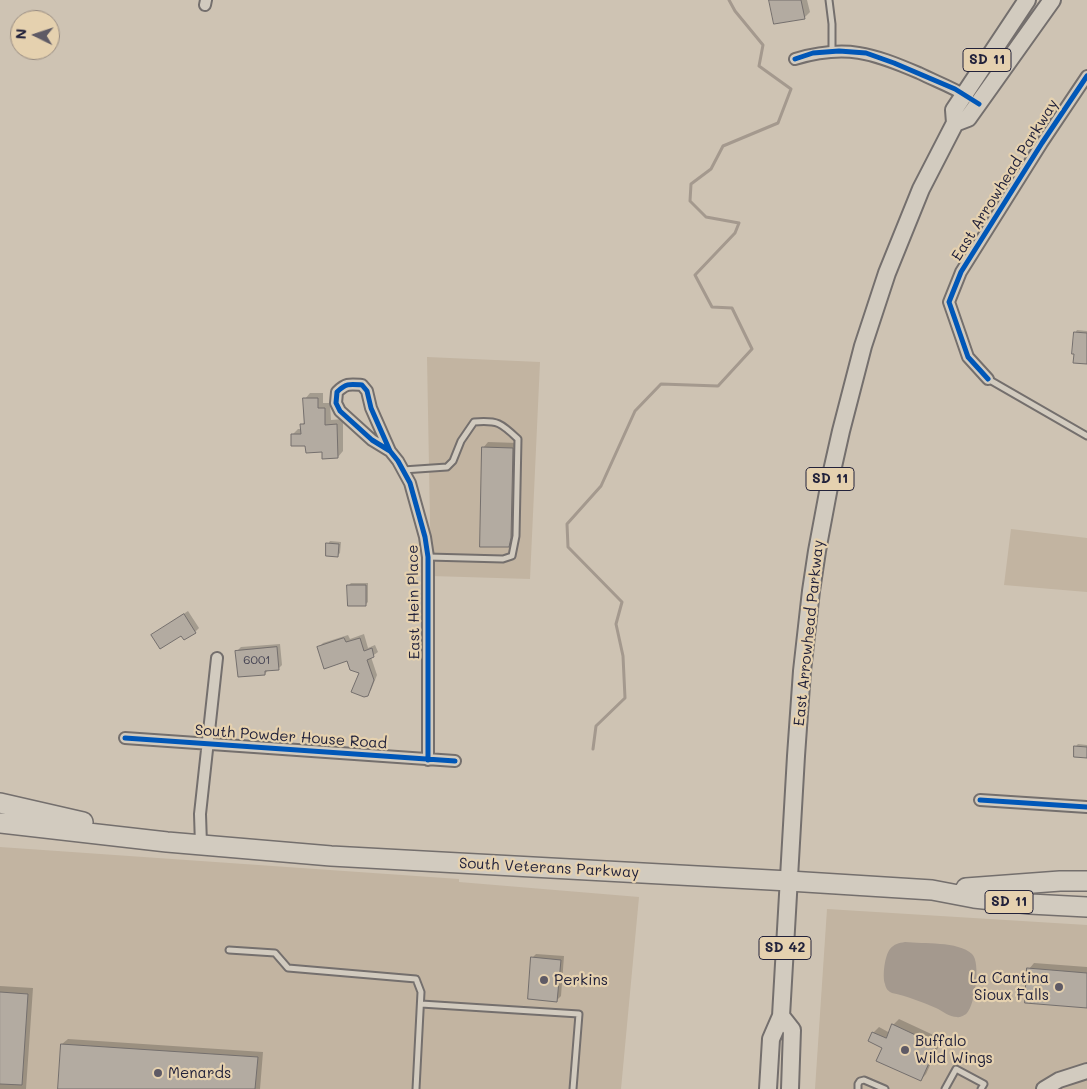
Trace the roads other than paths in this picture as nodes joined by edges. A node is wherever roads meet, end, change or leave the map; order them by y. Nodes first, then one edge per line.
1 (829, 0) edge
2 (1027, 0) edge
3 (1052, 0) edge
4 (832, 52) junction
5 (795, 59) dead end
6 (1087, 76) edge
7 (964, 95) junction
8 (979, 104) junction
9 (955, 123) junction
10 (988, 379) joint
11 (1087, 436) edge
12 (390, 451) junction
13 (403, 470) junction
14 (428, 557) junction
15 (217, 658) dead end
16 (126, 738) dead end
17 (208, 744) junction
18 (428, 760) junction
19 (455, 762) dead end
20 (980, 800) dead end
21 (0, 803) edge
22 (1087, 807) edge
23 (0, 823) edge
24 (167, 842) junction
25 (200, 845) junction
26 (789, 881) junction
27 (1087, 881) edge
28 (932, 890) junction
29 (1087, 907) edge
30 (229, 950) dead end
31 (421, 1004) junction
32 (781, 1016) junction
33 (1087, 1071) edge
34 (416, 1089) edge
35 (573, 1089) edge
36 (768, 1089) edge
37 (790, 1089) edge
38 (858, 1089) edge
39 (885, 1089) edge
40 (945, 1089) edge
41 (981, 1089) edge
42 (1044, 1089) edge

1 - 4 lane
2 - 7 main road, East Arrowhead Parkway / SD 11
3 - 8 main road, East Arrowhead Parkway / SD 11
4 - 5 street
4 - 7 street
6 - 10 street, East Arrowhead Parkway
7 - 8 street
7 - 9 main road, East Arrowhead Parkway / SD 11
8 - 9 main road, East Arrowhead Parkway / SD 11
9 - 26 main road, East Arrowhead Parkway / SD 11
10 - 11 lane
12 - 12 street, East Hein Place
12 - 13 street, East Hein Place
13 - 14 street, East Hein Place
13 - 14 lane
14 - 18 street, East Hein Place
15 - 17 street
16 - 17 street, South Powder House Road
17 - 18 street, South Powder House Road
17 - 25 street
18 - 19 street, South Powder House Road
20 - 22 street
21 - 24 highway
23 - 24 highway
24 - 25 highway, South Veterans Parkway
25 - 26 highway, South Veterans Parkway
26 - 28 highway, South Veterans Parkway / SD 11
26 - 32 main road, East Arrowhead Parkway / SD 42
27 - 28 highway, South Veterans Parkway / SD 11
28 - 29 highway, South Veterans Parkway / SD 11
30 - 31 lane
31 - 34 lane
31 - 35 lane
32 - 36 main road, East Arrowhead Parkway / SD 42
32 - 37 main road
33 - 42 street
38 - 39 lane
40 - 41 lane

